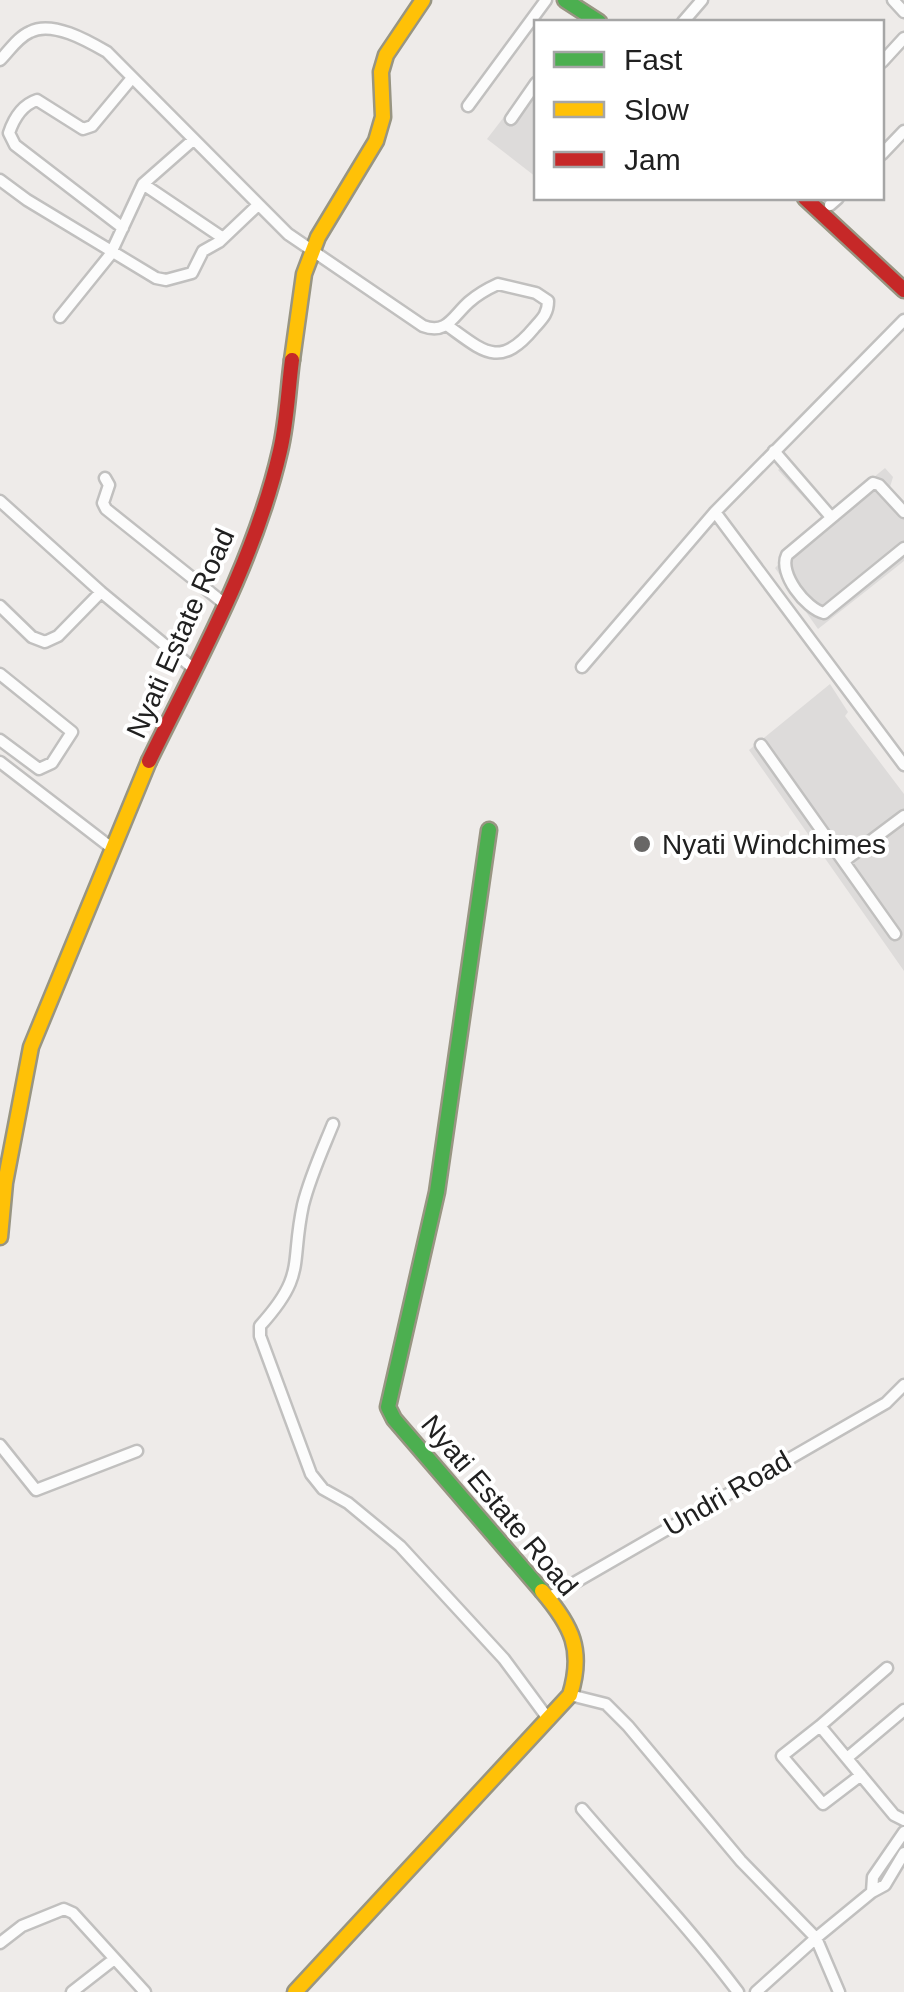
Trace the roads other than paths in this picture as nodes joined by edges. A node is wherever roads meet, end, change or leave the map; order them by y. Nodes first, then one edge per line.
1 (423, 0) edge
2 (546, 0) edge
3 (565, 0) edge
4 (582, 0) edge
5 (702, 0) edge
6 (893, 0) edge
7 (904, 12) edge
8 (595, 20) edge
9 (611, 20) edge
10 (685, 20) edge
11 (904, 38) edge
12 (0, 60) edge
13 (884, 60) edge
14 (132, 78) junction
15 (534, 87) edge
16 (468, 106) dead end
17 (512, 119) dead end
18 (904, 131) edge
19 (193, 140) junction
20 (884, 152) edge
21 (0, 180) edge
22 (144, 184) junction
23 (807, 200) edge
24 (830, 200) edge
25 (258, 206) junction
26 (123, 228) junction
27 (223, 238) junction
28 (112, 251) junction
29 (312, 251) junction
30 (904, 277) edge
31 (904, 290) edge
32 (60, 317) dead end
33 (904, 320) edge
34 (448, 326) junction
35 (774, 451) junction
36 (105, 478) dead end
37 (0, 500) edge
38 (716, 512) junction
39 (904, 512) edge
40 (831, 517) junction
41 (904, 548) edge
42 (101, 592) junction
43 (226, 605) junction
44 (0, 606) edge
45 (582, 667) dead end
46 (194, 668) junction
47 (0, 674) edge
48 (0, 740) edge
49 (761, 745) dead end
50 (0, 762) edge
51 (904, 766) edge
52 (904, 816) edge
53 (489, 830) dead end
54 (113, 848) junction
55 (844, 861) junction
56 (895, 934) dead end
57 (333, 1124) dead end
58 (0, 1237) edge
59 (904, 1385) edge
60 (899, 1400) edge
61 (0, 1446) edge
62 (137, 1451) dead end
63 (548, 1598) junction
64 (888, 1668) dead end
65 (570, 1694) junction
66 (904, 1710) edge
67 (550, 1720) junction
68 (820, 1726) junction
69 (847, 1758) junction
70 (861, 1775) junction
71 (582, 1809) dead end
72 (904, 1820) edge
73 (904, 1832) edge
74 (904, 1852) edge
75 (872, 1892) junction
76 (816, 1938) junction
77 (0, 1942) edge
78 (113, 1960) junction
79 (72, 1992) edge
80 (145, 1992) edge
81 (295, 1992) edge
82 (738, 1992) edge
83 (756, 1992) edge
84 (839, 1992) edge

1 - 29 main road, Nyati Estate Road
2 - 16 street
3 - 8 main road
4 - 9 main road
5 - 10 street
6 - 7 street
11 - 13 street
12 - 14 street
14 - 19 street
14 - 26 street
15 - 17 street
18 - 20 street
19 - 22 street
19 - 25 street
21 - 28 street
22 - 26 street
22 - 27 street
23 - 31 main road
24 - 30 main road
25 - 27 street
25 - 29 street
26 - 28 street
27 - 28 street
28 - 32 street
29 - 34 street
29 - 43 main road, Nyati Estate Road
33 - 35 street
34 - 34 street
35 - 38 street
35 - 40 street
36 - 43 street
37 - 42 street
38 - 45 street
38 - 51 street
39 - 40 street
40 - 41 street
42 - 44 street
42 - 46 street
43 - 46 main road, Nyati Estate Road
46 - 54 main road, Nyati Estate Road
47 - 48 street
49 - 55 street
50 - 54 street
52 - 55 street
53 - 63 main road, Nyati Estate Road
54 - 58 main road, Nyati Estate Road
55 - 56 street
57 - 67 street
59 - 60 street, Undri Road
60 - 63 street, Undri Road
61 - 62 street
63 - 65 main road, Nyati Estate Road
64 - 68 street
65 - 67 main road
65 - 76 street
66 - 69 street
67 - 81 main road
68 - 69 street
68 - 70 street
69 - 70 street
70 - 72 street
71 - 82 street
73 - 75 street
74 - 75 street
75 - 76 street
76 - 83 street
76 - 84 street
77 - 78 street
78 - 79 street
78 - 80 street

